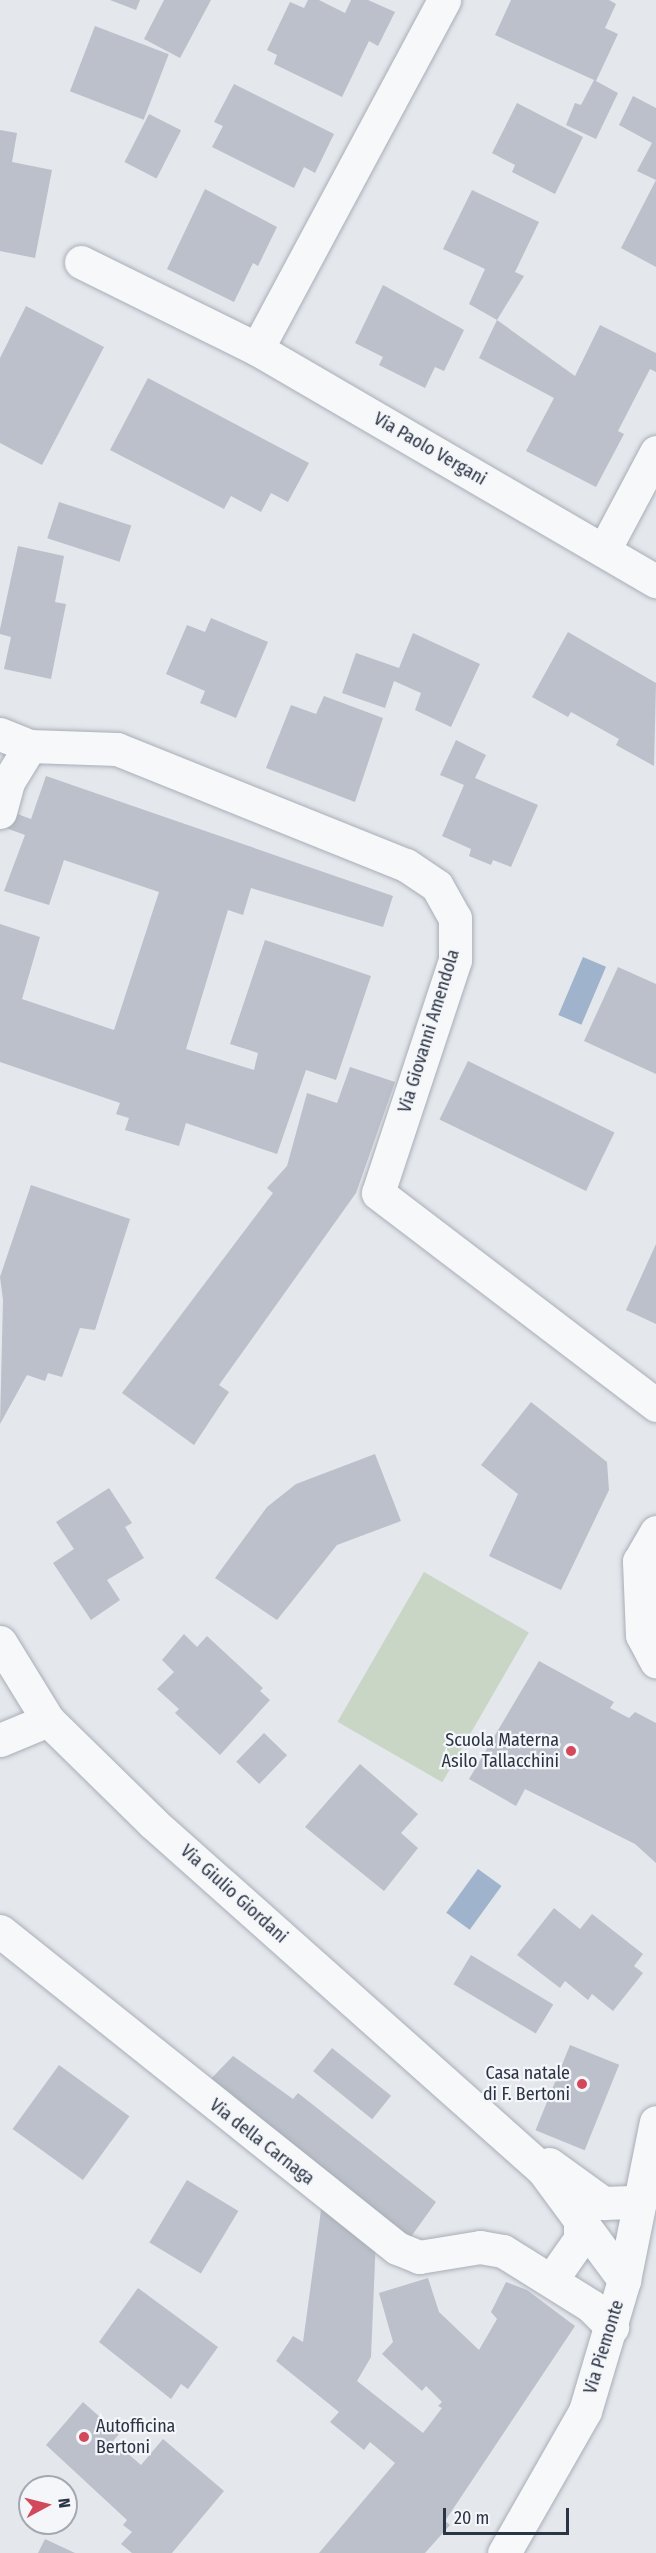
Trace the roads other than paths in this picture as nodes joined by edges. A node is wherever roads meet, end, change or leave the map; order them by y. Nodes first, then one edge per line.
1 (444, 0) edge
2 (81, 262) dead end
3 (257, 349) junction
4 (656, 452) edge
5 (604, 550) junction
6 (656, 581) edge
7 (0, 734) edge
8 (30, 746) junction
9 (0, 812) edge
10 (656, 1405) edge
11 (656, 1532) edge
12 (0, 1642) edge
13 (656, 1661) edge
14 (48, 1720) junction
15 (0, 1740) edge
16 (0, 1930) edge
17 (656, 2122) edge
18 (493, 2126) junction
19 (640, 2202) junction
20 (580, 2220) junction
21 (552, 2279) junction
22 (623, 2283) junction
23 (612, 2327) junction
24 (504, 2553) edge

1 - 3 street
2 - 3 street, Via Paolo Vergani
3 - 5 street, Via Paolo Vergani
4 - 5 street
5 - 6 street, Via Paolo Vergani
7 - 8 street
8 - 9 street
8 - 10 street, Via Giovanni Amendola
11 - 13 street
12 - 14 street, Via Giulio Giordani
14 - 15 street
14 - 18 street, Via Giulio Giordani
16 - 21 street, Via della Carnaga
17 - 19 street, Via Piemonte
18 - 19 street, Via Giulio Giordani
18 - 20 street, Via Giulio Giordani
19 - 22 street, Via Piemonte
20 - 21 street
20 - 22 street, Via Giulio Giordani
21 - 22 street, Via della Carnaga
21 - 23 street, Via della Carnaga
22 - 23 street, Via Piemonte
23 - 24 street, Via Piemonte

